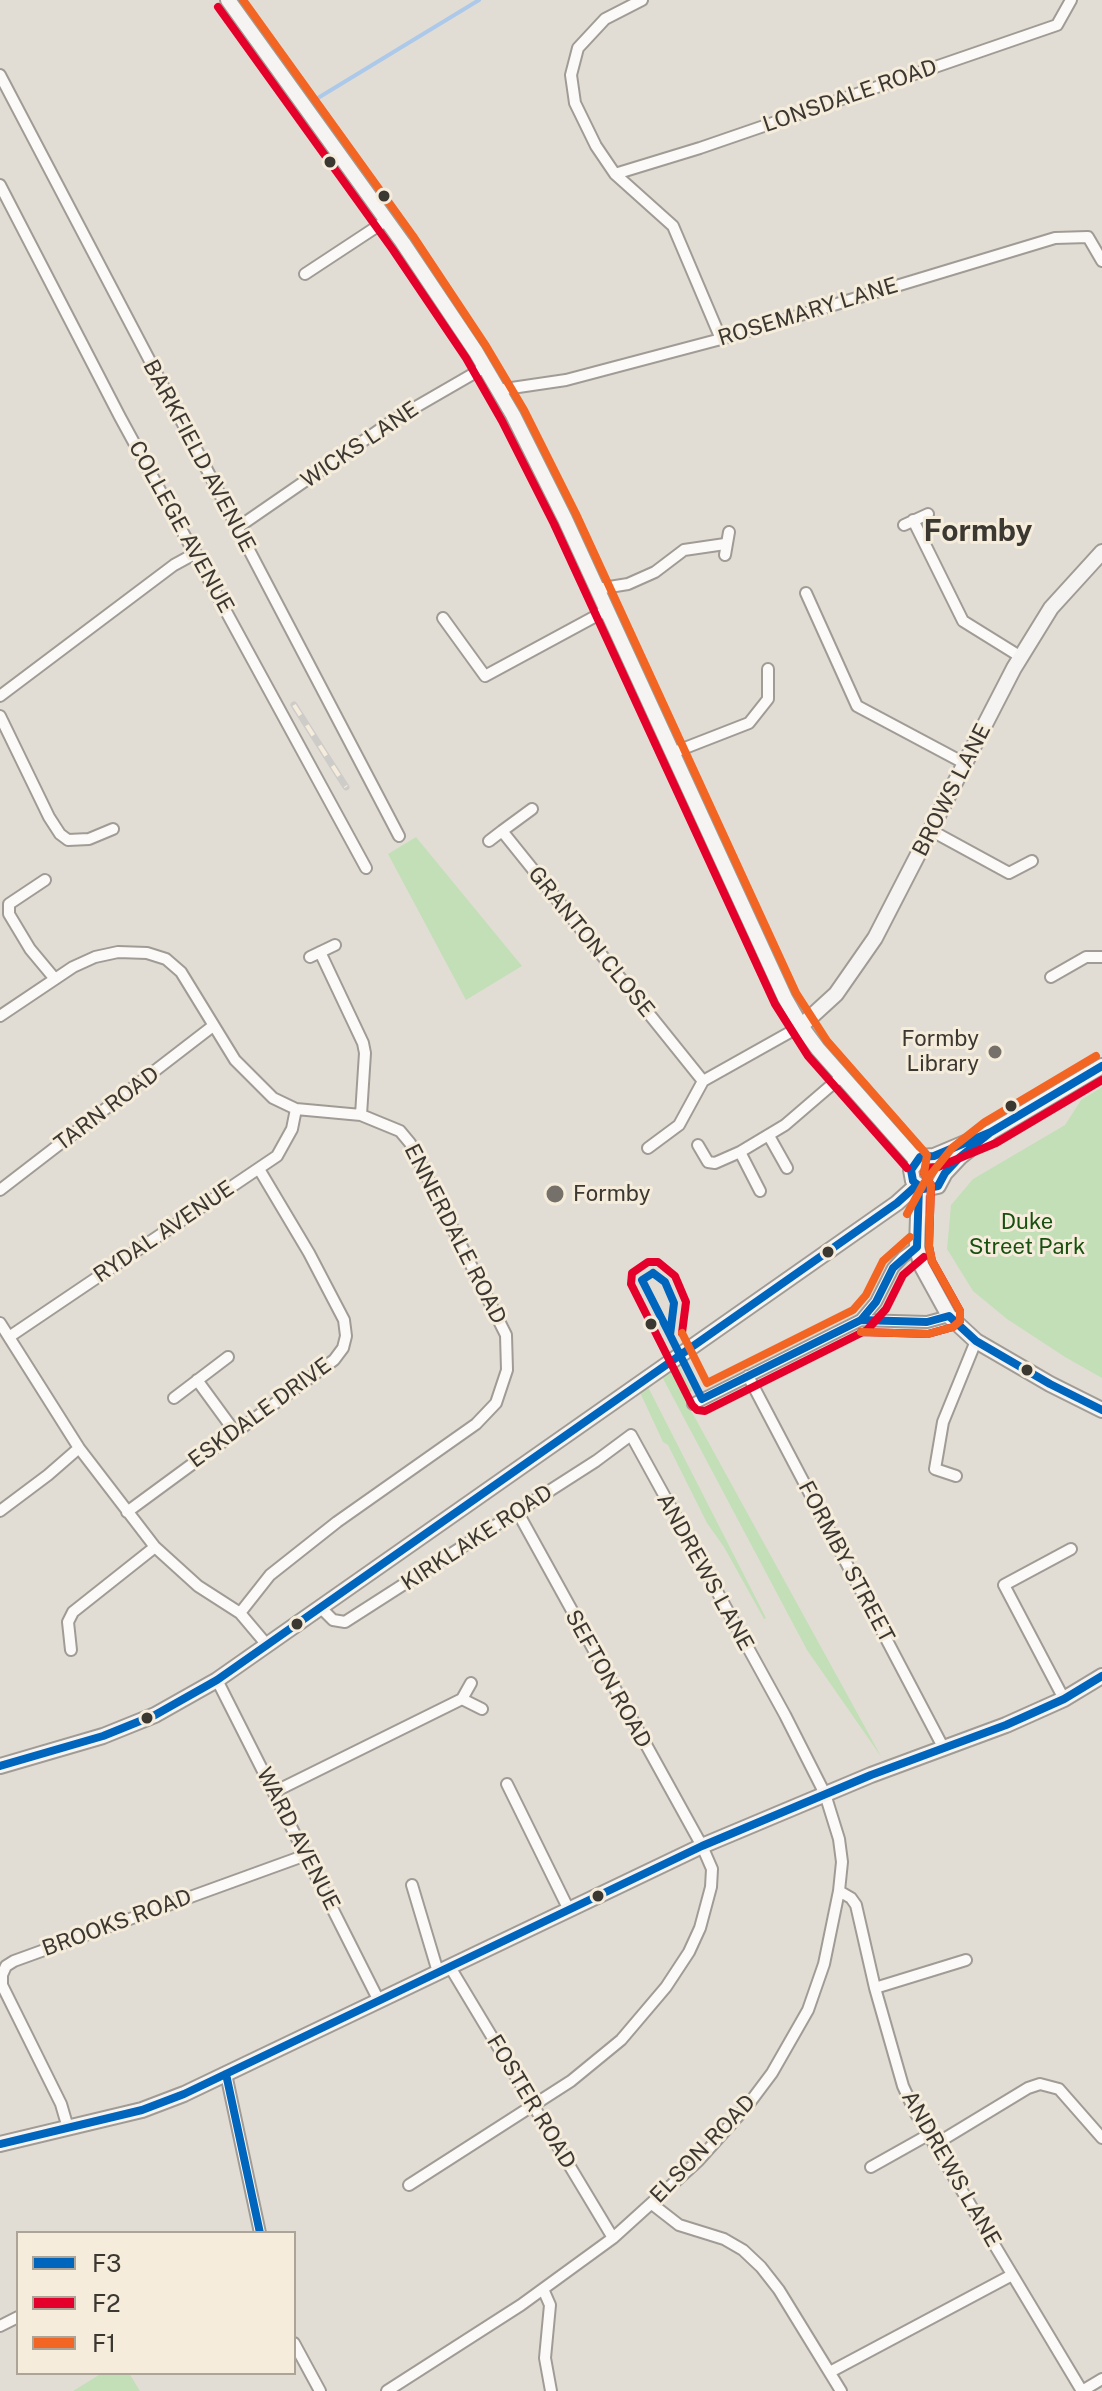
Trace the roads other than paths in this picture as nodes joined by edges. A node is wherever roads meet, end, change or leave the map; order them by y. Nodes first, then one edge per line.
1 (228, 0) edge
2 (642, 0) edge
3 (1071, 0) edge
4 (0, 75) edge
5 (615, 174) junction
6 (0, 185) edge
7 (387, 220) junction
8 (1102, 261) edge
9 (305, 274) dead end
10 (721, 339) junction
11 (485, 367) junction
12 (498, 390) junction
13 (928, 514) dead end
14 (237, 528) junction
15 (729, 532) dead end
16 (1102, 552) edge
17 (196, 553) junction
18 (597, 589) junction
19 (806, 593) dead end
20 (607, 610) junction
21 (443, 618) dead end
22 (1021, 657) junction
23 (768, 669) dead end
24 (0, 696) edge
25 (0, 716) edge
26 (672, 753) junction
27 (964, 763) junction
28 (532, 809) dead end
29 (113, 829) dead end
30 (502, 831) junction
31 (932, 831) junction
32 (399, 836) dead end
33 (489, 841) dead end
34 (1032, 861) dead end
35 (366, 868) dead end
36 (45, 880) dead end
37 (335, 945) dead end
38 (1102, 957) edge
39 (1051, 977) dead end
40 (55, 979) junction
41 (0, 1016) edge
42 (213, 1026) junction
43 (801, 1026) junction
44 (1102, 1066) edge
45 (842, 1076) junction
46 (703, 1081) junction
47 (296, 1109) junction
48 (361, 1115) junction
49 (991, 1132) junction
50 (769, 1136) junction
51 (698, 1145) dead end
52 (648, 1148) dead end
53 (740, 1152) junction
54 (934, 1156) junction
55 (916, 1160) junction
56 (787, 1168) dead end
57 (259, 1169) junction
58 (945, 1173) junction
59 (923, 1187) junction
60 (0, 1190) edge
61 (760, 1191) dead end
62 (917, 1247) junction
63 (949, 1316) junction
64 (861, 1320) junction
65 (0, 1323) edge
66 (9, 1337) junction
67 (976, 1341) junction
68 (228, 1357) dead end
69 (748, 1376) junction
70 (197, 1380) junction
71 (174, 1398) dead end
72 (693, 1404) dead end
73 (1102, 1410) edge
74 (235, 1432) junction
75 (631, 1435) joint
76 (79, 1448) junction
77 (956, 1476) dead end
78 (0, 1511) edge
79 (517, 1511) junction
80 (127, 1512) junction
81 (155, 1547) junction
82 (1071, 1549) dead end
83 (321, 1608) junction
84 (240, 1613) junction
85 (267, 1645) junction
86 (71, 1650) dead end
87 (1102, 1676) edge
88 (217, 1680) junction
89 (471, 1683) dead end
90 (462, 1699) junction
91 (1064, 1699) junction
92 (482, 1709) dead end
93 (943, 1747) junction
94 (0, 1766) edge
95 (507, 1784) dead end
96 (274, 1792) junction
97 (825, 1794) junction
98 (702, 1846) junction
99 (306, 1855) junction
100 (412, 1885) dead end
101 (839, 1891) junction
102 (569, 1910) junction
103 (966, 1960) dead end
104 (444, 1969) junction
105 (1, 1974) edge
106 (875, 1988) junction
107 (378, 1999) junction
108 (226, 2074) junction
109 (534, 2107) junction
110 (68, 2128) junction
111 (928, 2135) junction
112 (1102, 2138) edge
113 (0, 2144) edge
114 (934, 2145) junction
115 (871, 2167) dead end
116 (409, 2185) dead end
117 (652, 2204) junction
118 (260, 2231) edge
119 (613, 2238) junction
120 (1012, 2275) junction
121 (543, 2289) junction
122 (296, 2347) edge
123 (830, 2372) junction
124 (1102, 2379) edge
125 (320, 2391) edge
126 (387, 2391) edge
127 (551, 2391) edge
128 (841, 2391) edge
129 (1082, 2391) edge

1 - 7 street
2 - 5 street
3 - 5 street, LONSDALE ROAD
4 - 14 street, BARKFIELD AVENUE
5 - 10 street
6 - 17 street, COLLEGE AVENUE
7 - 9 street
7 - 11 street
8 - 10 street, ROSEMARY LANE
10 - 12 street, ROSEMARY LANE
11 - 12 street
11 - 14 street, WICKS LANE
12 - 18 street
13 - 22 street
14 - 32 street, BARKFIELD AVENUE
15 - 18 street
16 - 22 street, BROWS LANE
17 - 24 street
17 - 35 street, COLLEGE AVENUE
18 - 20 street
19 - 27 street
20 - 21 street
20 - 26 street
22 - 27 street, BROWS LANE
23 - 26 street
25 - 29 street
26 - 43 street
27 - 31 street, BROWS LANE
28 - 30 street
30 - 33 street
30 - 46 street, GRANTON CLOSE
31 - 34 street
31 - 43 street, BROWS LANE
36 - 40 street
37 - 48 street
38 - 39 street
40 - 41 street, ENNERDALE ROAD
40 - 42 street, ENNERDALE ROAD
42 - 47 street, ENNERDALE ROAD
42 - 60 street, TARN ROAD
43 - 45 street
43 - 46 street
44 - 49 street
45 - 50 street
45 - 55 street
46 - 52 street
47 - 48 street, ENNERDALE ROAD
47 - 57 street, RYDAL AVENUE
48 - 84 street, ENNERDALE ROAD
49 - 54 street
49 - 58 street
50 - 53 street
50 - 56 street
51 - 53 street
53 - 61 street
54 - 55 street
54 - 58 street
55 - 59 street
57 - 66 street, RYDAL AVENUE
57 - 74 street, ESKDALE DRIVE
58 - 59 street
59 - 62 street
59 - 83 street, KIRKLAKE ROAD
62 - 63 street
62 - 64 street
63 - 64 street
63 - 67 street
64 - 69 street
65 - 66 street
66 - 76 street
67 - 73 street
67 - 77 street
68 - 70 street
69 - 72 street
69 - 93 street, FORMBY STREET
70 - 71 street
70 - 74 street
74 - 80 street, ESKDALE DRIVE
75 - 79 street, KIRKLAKE ROAD
75 - 97 street, ANDREWS LANE
76 - 78 street
76 - 80 street
79 - 83 street, KIRKLAKE ROAD
79 - 98 street, SEFTON ROAD
80 - 81 street
81 - 84 street
81 - 86 street
82 - 91 street
83 - 85 street, KIRKLAKE ROAD
84 - 85 street
85 - 88 street, KIRKLAKE ROAD
87 - 91 street
88 - 94 street, KIRKLAKE ROAD
88 - 96 street, WARD AVENUE
89 - 90 street
90 - 92 street
90 - 96 street
91 - 93 street
93 - 97 street
95 - 102 street
96 - 99 street, WARD AVENUE
97 - 98 street
97 - 101 street, ELSON ROAD
98 - 102 street
98 - 109 street, SEFTON ROAD
99 - 105 street, BROOKS ROAD
99 - 107 street, WARD AVENUE
100 - 104 street, FOSTER ROAD
101 - 106 street, ANDREWS LANE
101 - 117 street, ELSON ROAD
102 - 104 street
103 - 106 street
104 - 107 street
104 - 109 street, FOSTER ROAD
105 - 110 street, BROOKS ROAD
106 - 111 street, ANDREWS LANE
107 - 108 street
108 - 110 street
108 - 118 street
109 - 116 street, SEFTON ROAD
109 - 119 street, FOSTER ROAD
110 - 113 street
111 - 114 street, ANDREWS LANE
111 - 115 street
112 - 114 street
114 - 120 street, ANDREWS LANE
117 - 119 street, ELSON ROAD
117 - 123 street
119 - 121 street, ELSON ROAD
120 - 123 street
120 - 129 street, ANDREWS LANE
121 - 126 street, ELSON ROAD
121 - 127 street
122 - 125 street
123 - 128 street
124 - 129 street

